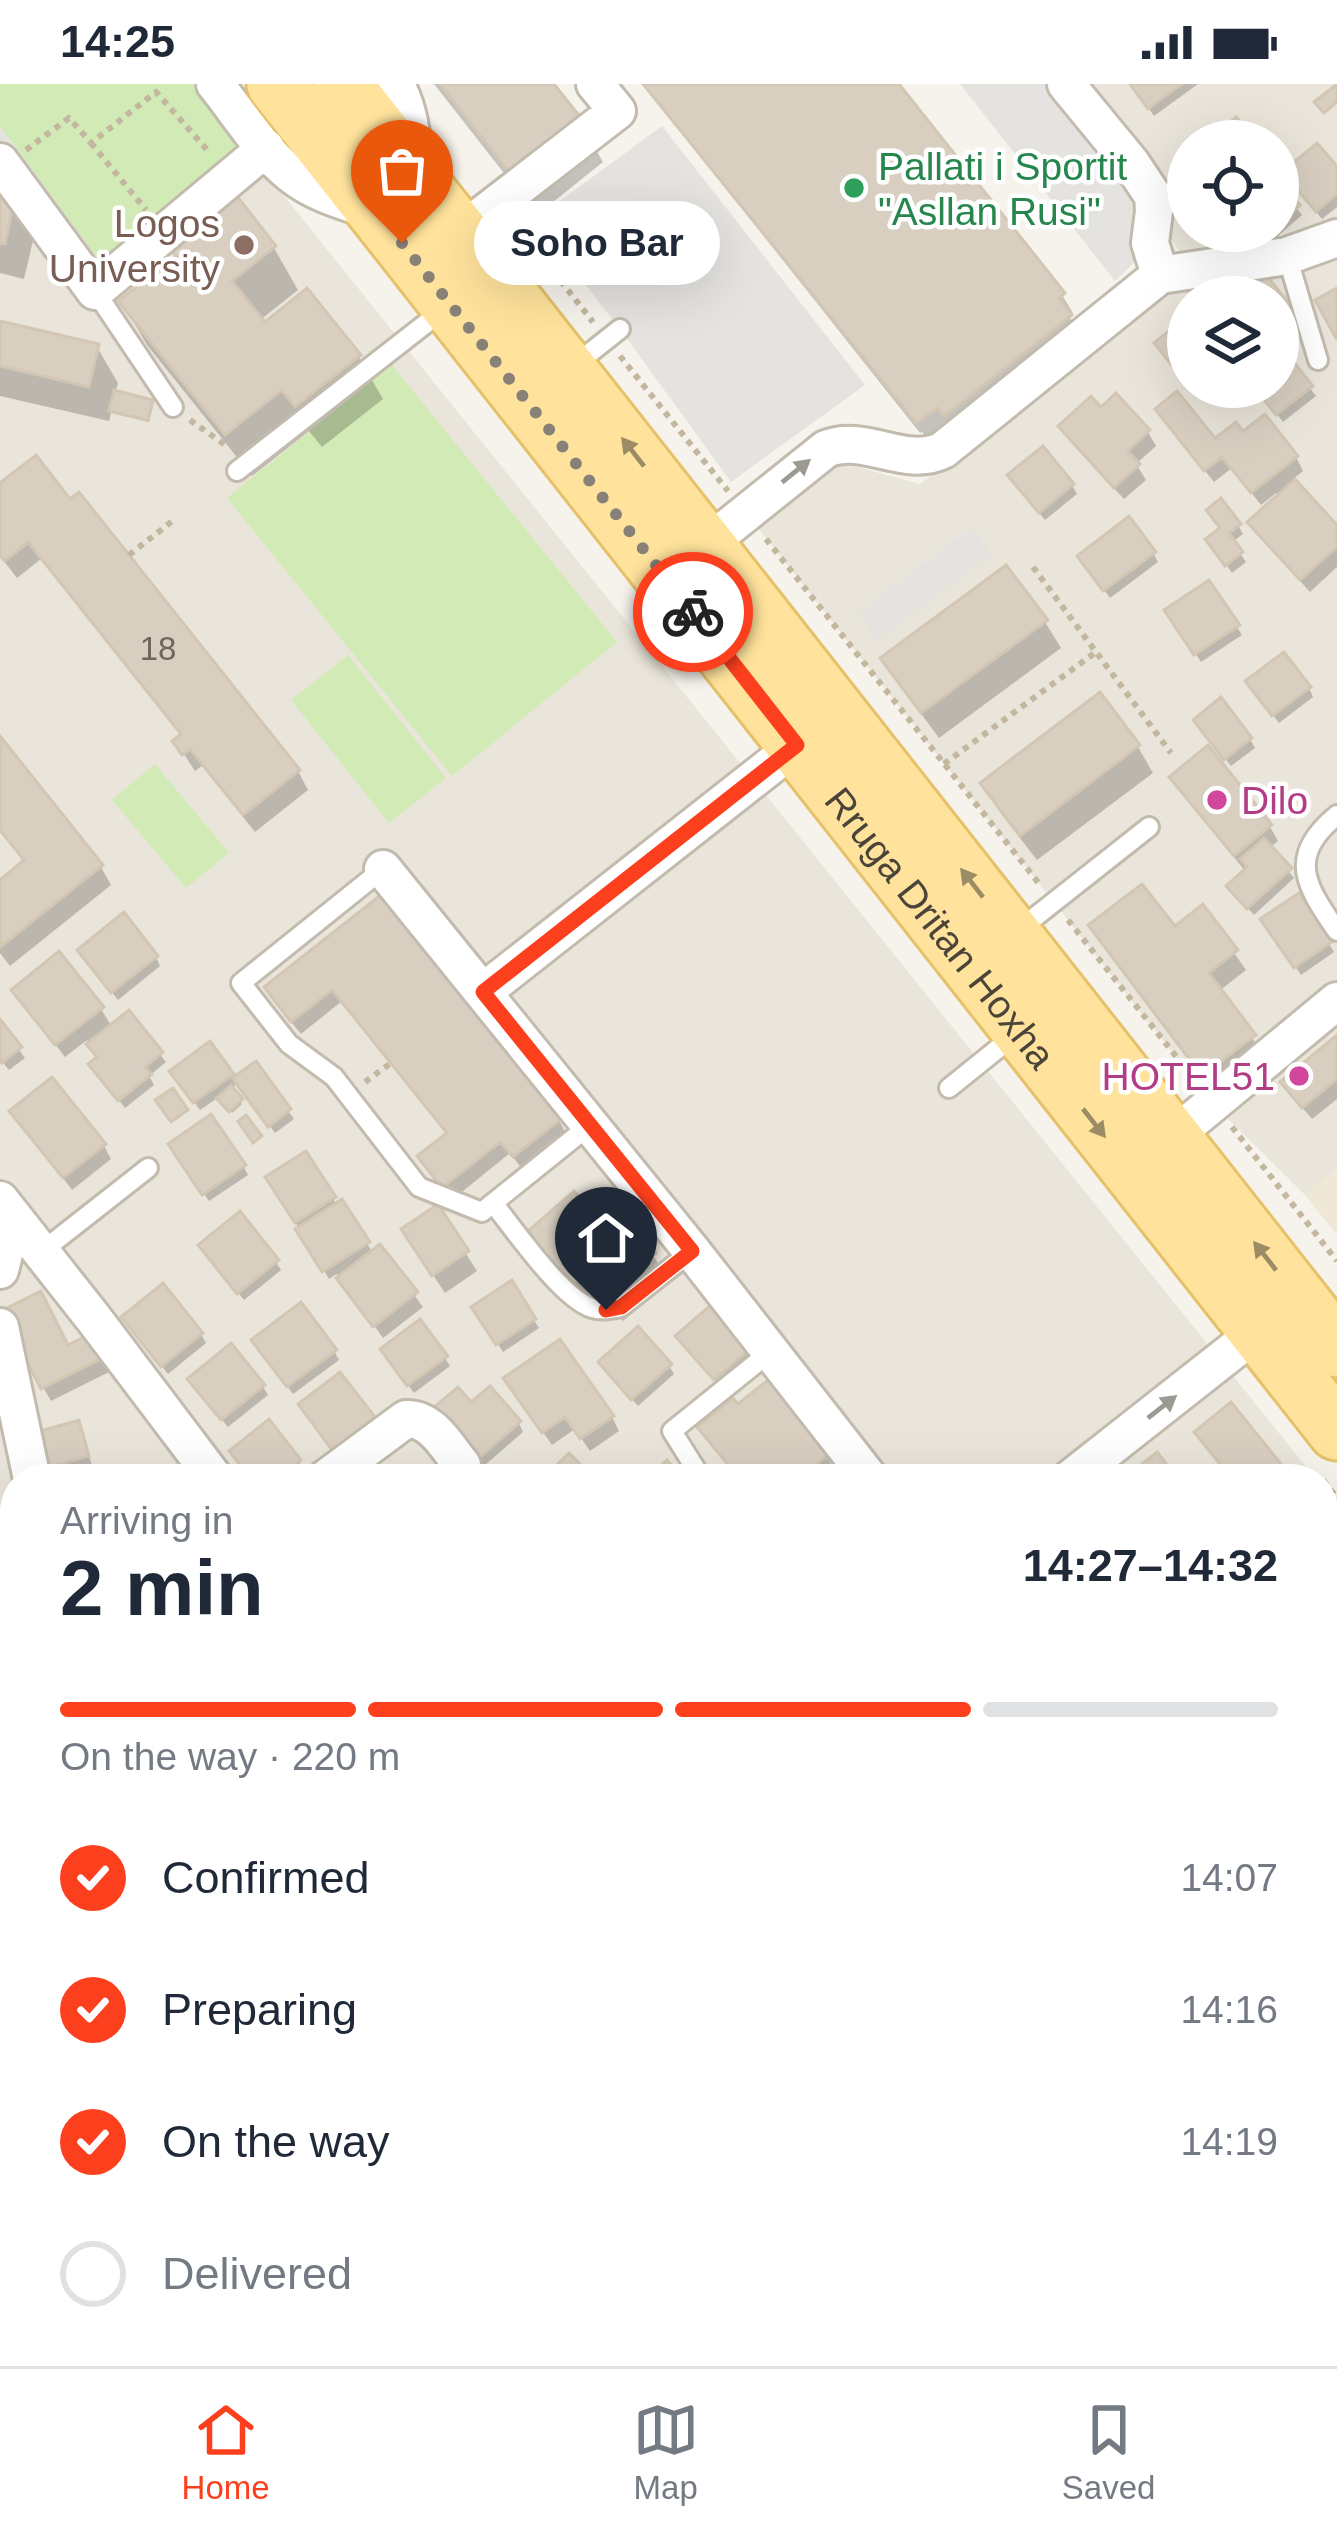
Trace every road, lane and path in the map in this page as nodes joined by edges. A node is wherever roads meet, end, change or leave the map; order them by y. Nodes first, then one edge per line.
1 (215, 84) edge
2 (276, 84) edge
3 (342, 84) edge
4 (395, 84) edge
5 (596, 84) edge
6 (1066, 84) edge
7 (91, 143) junction
8 (266, 148) junction
9 (2, 165) edge
10 (231, 177) junction
11 (397, 195) junction
12 (479, 218) junction
13 (165, 233) junction
14 (1337, 238) edge
15 (1287, 256) junction
16 (1160, 274) junction
17 (95, 291) junction
18 (451, 304) junction
19 (598, 346) junction
20 (1318, 359) dead end
21 (173, 407) joint
22 (243, 466) joint
23 (175, 519) dead end
24 (725, 529) junction
25 (129, 555) dead end
26 (1033, 567) dead end
27 (1096, 652) junction
28 (797, 745) junction
29 (1171, 753) dead end
30 (944, 764) junction
31 (1337, 815) edge
32 (1149, 827) dead end
33 (383, 868) joint
34 (1033, 919) junction
35 (1337, 932) edge
36 (483, 992) junction
37 (1337, 1001) edge
38 (1021, 1030) junction
39 (391, 1063) dead end
40 (382, 1070) dead end
41 (950, 1088) dead end
42 (1192, 1121) junction
43 (590, 1125) junction
44 (148, 1168) dead end
45 (493, 1203) junction
46 (7, 1209) edge
47 (692, 1251) junction
48 (41, 1252) junction
49 (1337, 1261) edge
50 (0, 1270) edge
51 (0, 1327) edge
52 (1258, 1331) junction
53 (1337, 1348) edge
54 (770, 1352) junction
55 (1337, 1431) edge
56 (29, 1464) edge
57 (204, 1464) edge
58 (346, 1464) edge
59 (460, 1464) edge
60 (693, 1464) edge
61 (858, 1464) edge
62 (1089, 1464) edge

1 - 8 street
2 - 11 main road, Rruga Dritan Hoxha
3 - 11 main road, Rruga Dritan Hoxha
4 - 11 street
5 - 12 street
6 - 16 street
7 - 9 path
7 - 10 path
7 - 13 path
8 - 10 street
8 - 11 street
9 - 17 street
10 - 13 street
11 - 12 main road, Rruga Dritan Hoxha
11 - 18 main road, Rruga Dritan Hoxha
12 - 19 main road, Rruga Dritan Hoxha
12 - 19 path
13 - 17 street
14 - 15 street
15 - 16 street
15 - 20 lane
24 -> 16 street
17 - 21 lane
18 - 22 lane
18 - 28 main road, Rruga Dritan Hoxha
24 -> 19 main road, Rruga Dritan Hoxha
19 - 24 path
21 - 22 path
23 - 25 path
24 - 30 path
34 -> 24 main road, Rruga Dritan Hoxha
26 - 27 path
27 - 29 path
27 - 30 path
28 - 36 street
28 - 38 main road, Rruga Dritan Hoxha
30 - 34 path
31 - 35 lane
32 - 34 lane
33 - 36 street
33 - 45 lane
34 - 42 main road, Rruga Dritan Hoxha
34 - 42 path
36 - 43 street
37 - 42 street
38 - 41 lane
38 -> 52 main road, Rruga Dritan Hoxha
39 - 40 path
42 - 49 path
53 -> 42 main road, Rruga Dritan Hoxha
43 - 45 lane
43 - 47 street
44 - 48 lane
45 - 47 lane
46 - 48 street
46 - 50 street
47 - 54 street
48 - 57 street
51 - 56 street
52 - 55 main road, Rruga Dritan Hoxha
62 -> 52 street
54 - 60 lane
54 - 61 street
58 - 59 street

